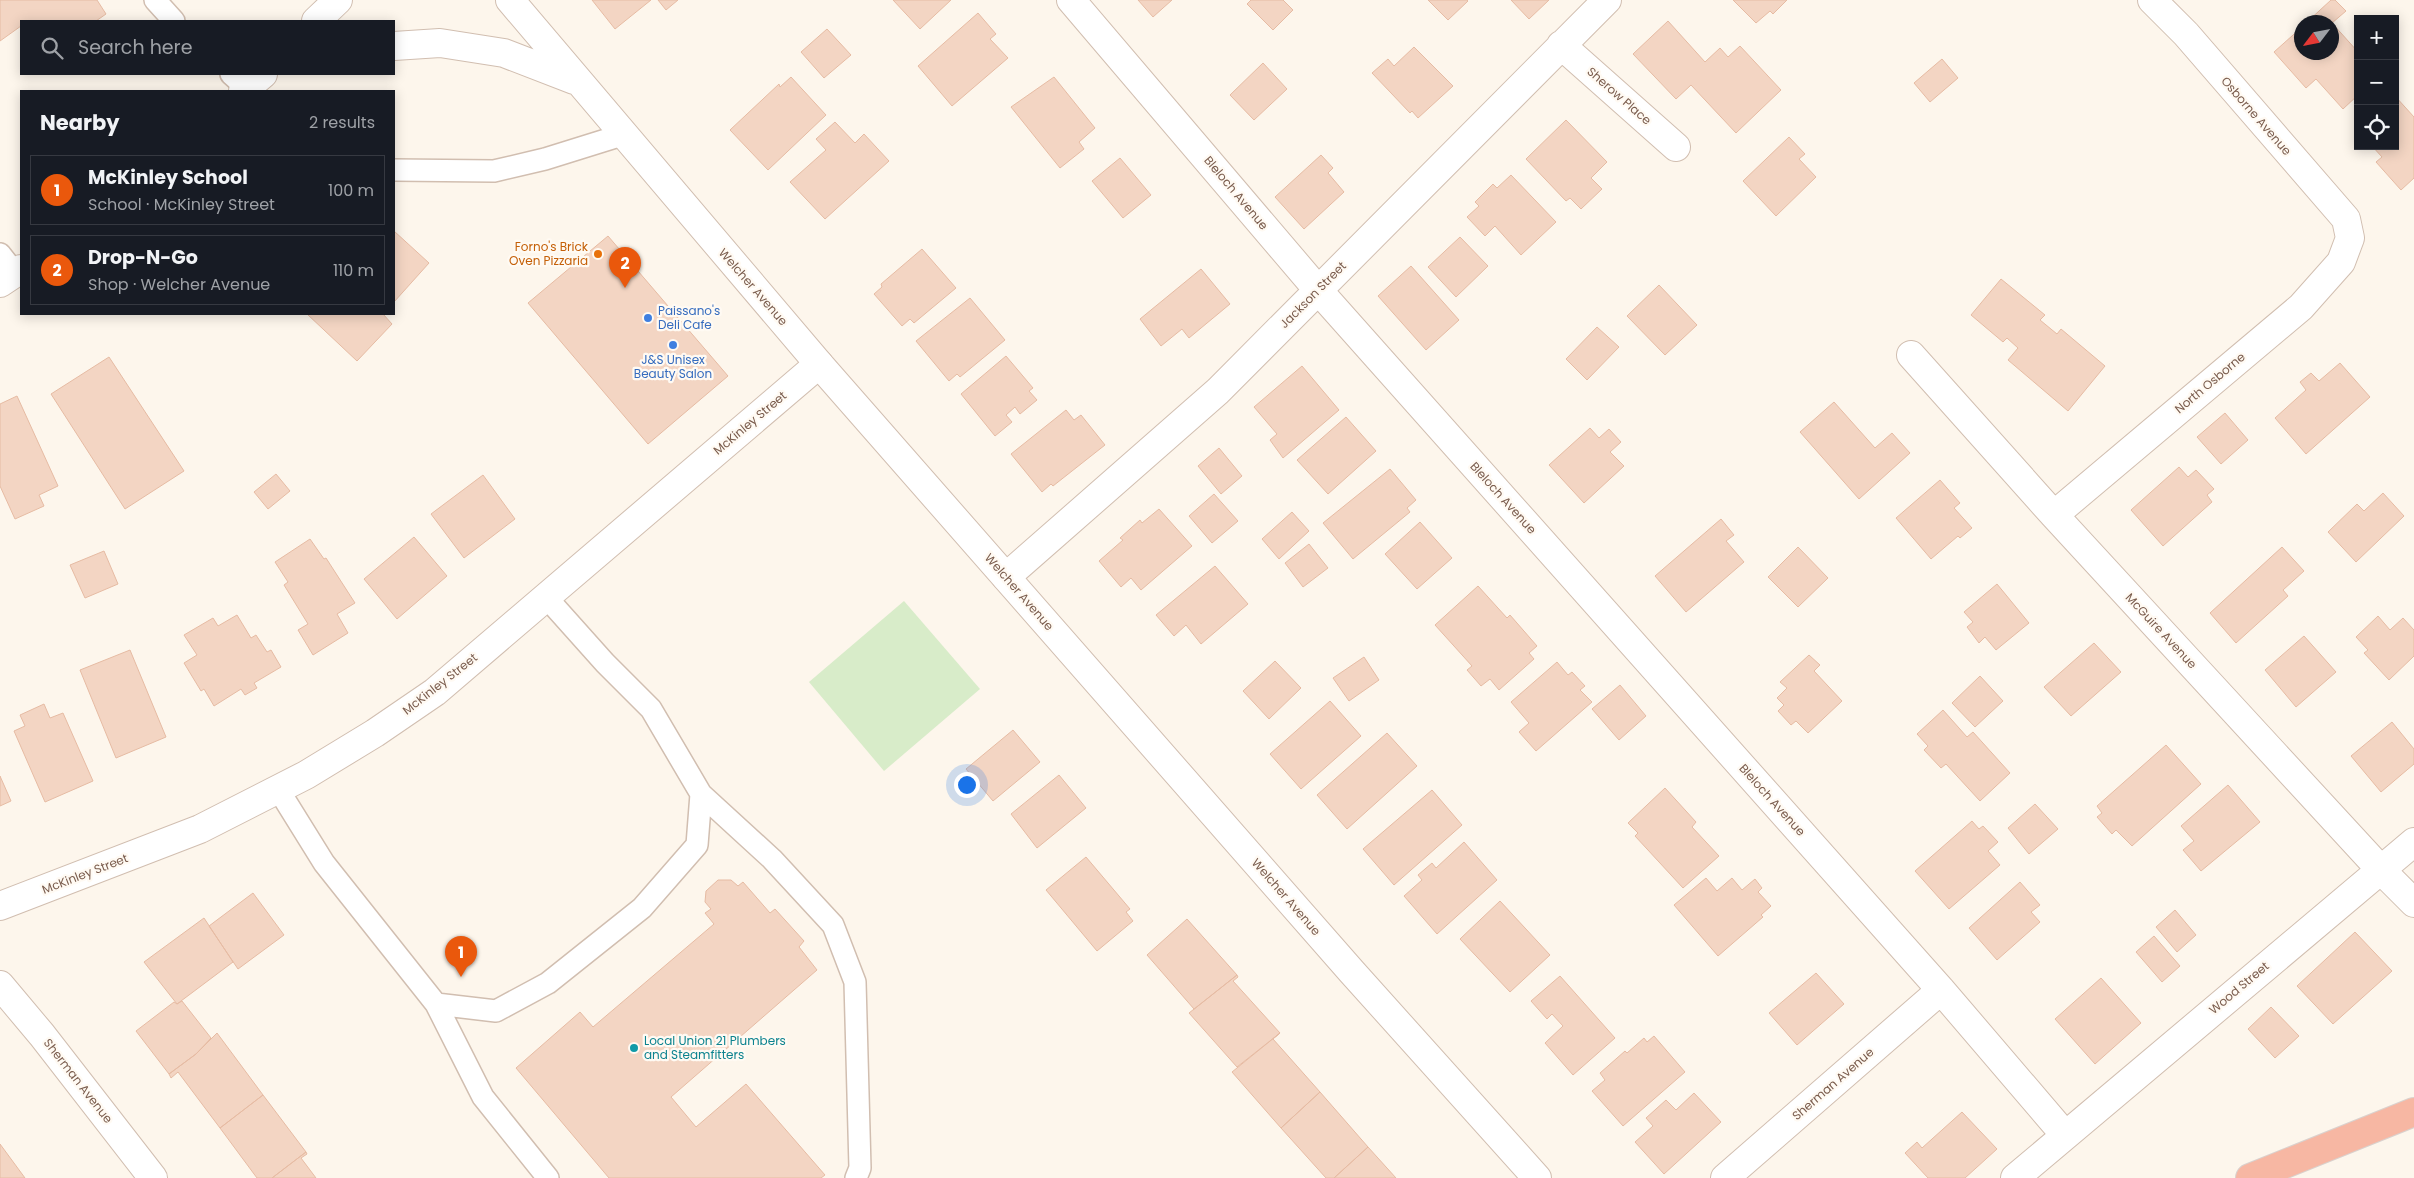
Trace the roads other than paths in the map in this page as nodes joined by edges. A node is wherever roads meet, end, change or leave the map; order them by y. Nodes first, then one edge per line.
1 (155, 0) edge
2 (338, 0) edge
3 (510, 0) edge
4 (1071, 0) edge
5 (1607, 0) edge
6 (2152, 0) edge
7 (173, 20) edge
8 (317, 20) edge
9 (1561, 45) junction
10 (395, 46) edge
11 (576, 80) junction
12 (622, 134) junction
13 (1676, 148) dead end
14 (395, 170) edge
15 (2350, 238) joint
16 (1318, 290) junction
17 (1911, 355) dead end
18 (819, 364) junction
19 (2054, 514) junction
20 (1006, 577) junction
21 (546, 597) junction
22 (278, 789) junction
23 (701, 794) junction
24 (2414, 842) edge
25 (2381, 870) junction
26 (2414, 903) edge
27 (0, 906) edge
28 (0, 985) edge
29 (1941, 990) junction
30 (436, 1004) junction
31 (2414, 1112) edge
32 (2065, 1135) junction
33 (153, 1178) edge
34 (548, 1178) edge
35 (856, 1178) edge
36 (1537, 1178) edge
37 (1725, 1178) edge
38 (2015, 1178) edge
39 (2250, 1178) edge

1 - 7 lane
2 - 8 street
3 - 11 street, Welcher Avenue
4 - 16 street, Bleloch Avenue
5 - 9 street, Jackson Street
6 - 15 street, Osborne Avenue
9 - 13 street, Sherow Place
9 - 16 street, Jackson Street
10 - 11 street
11 - 12 street, Welcher Avenue
12 - 14 lane
12 - 18 street, Welcher Avenue
15 - 19 street, North Osborne
16 - 20 street, Jackson Street
16 - 29 street, Bleloch Avenue
17 - 19 street, McGuire Avenue
18 - 20 street, Welcher Avenue
18 - 21 street, McKinley Street
19 - 25 street, McGuire Avenue
20 - 36 street, Welcher Avenue
21 - 22 street, McKinley Street
21 - 23 lane
22 - 27 street, McKinley Street
22 - 30 lane
23 - 30 lane
23 - 35 lane
24 - 25 street, Wood Street
25 - 26 street, McGuire Avenue
25 - 32 street, Wood Street
28 - 33 street, Sherman Avenue
29 - 32 street
29 - 37 street, Sherman Avenue
30 - 34 lane
31 - 39 highway
32 - 38 street, Wood Street

